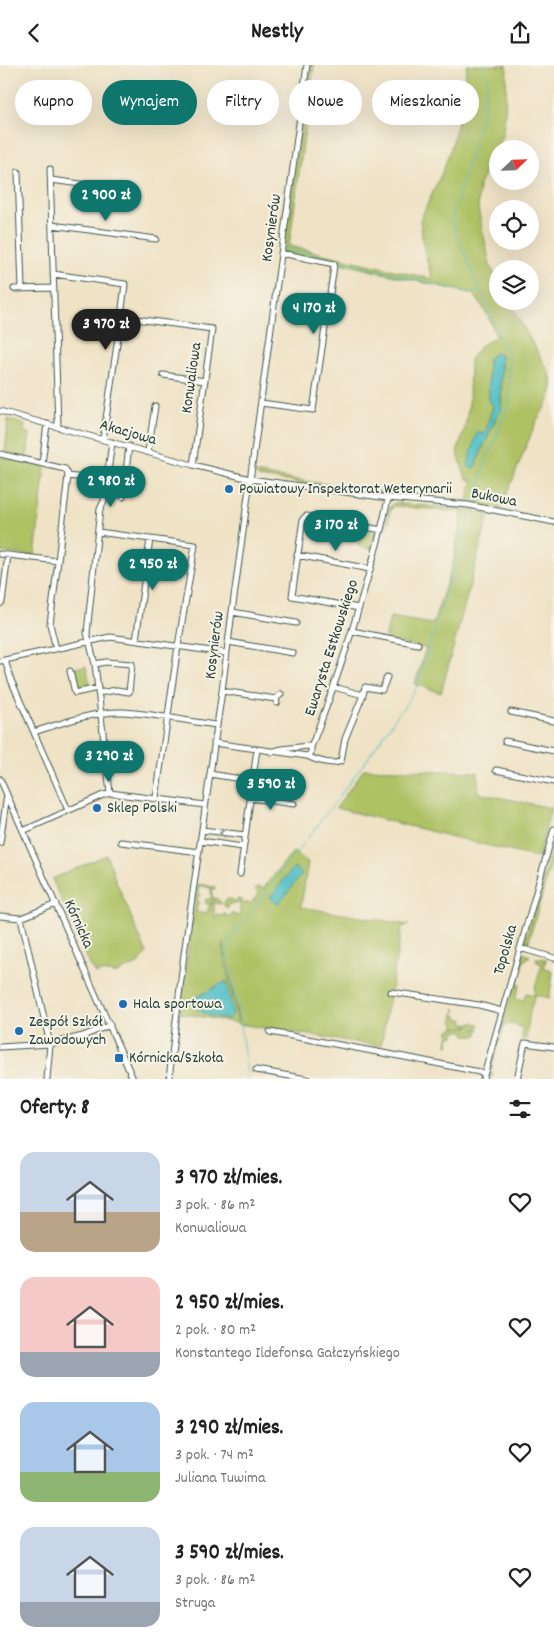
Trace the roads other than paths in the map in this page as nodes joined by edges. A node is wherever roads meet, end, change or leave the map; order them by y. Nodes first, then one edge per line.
1 (307, 65) edge
2 (50, 169) dead end
3 (18, 172) dead end
4 (51, 180) junction
5 (125, 190) dead end
6 (52, 225) junction
7 (156, 239) dead end
8 (281, 253) junction
9 (53, 274) junction
10 (54, 288) junction
11 (14, 289) dead end
12 (22, 289) junction
13 (121, 317) junction
14 (163, 375) dead end
15 (205, 381) junction
16 (260, 403) junction
17 (155, 406) dead end
18 (0, 411) edge
19 (47, 424) junction
20 (58, 426) junction
21 (103, 439) junction
22 (112, 441) junction
23 (129, 446) junction
24 (148, 452) junction
25 (0, 454) edge
26 (42, 464) junction
27 (193, 465) junction
28 (68, 476) junction
29 (250, 479) junction
30 (106, 481) junction
31 (123, 497) dead end
32 (388, 498) junction
33 (554, 522) edge
34 (382, 530) junction
35 (98, 532) junction
36 (150, 539) junction
37 (0, 554) edge
38 (8, 555) junction
39 (298, 555) junction
40 (58, 561) junction
41 (370, 569) junction
42 (0, 604) edge
43 (359, 608) junction
44 (232, 612) junction
45 (296, 623) dead end
46 (352, 631) junction
47 (136, 640) junction
48 (90, 641) junction
49 (228, 641) junction
50 (418, 644) dead end
51 (178, 646) junction
52 (56, 649) junction
53 (226, 653) junction
54 (293, 653) dead end
55 (3, 661) edge
56 (96, 664) junction
57 (70, 671) dead end
58 (387, 677) dead end
59 (334, 687) junction
60 (98, 691) junction
61 (222, 691) junction
62 (281, 694) dead end
63 (363, 695) junction
64 (511, 711) dead end
65 (100, 715) junction
66 (167, 718) junction
67 (554, 721) edge
68 (216, 725) junction
69 (34, 733) junction
70 (505, 741) dead end
71 (214, 743) junction
72 (311, 747) junction
73 (257, 749) junction
74 (554, 751) edge
75 (271, 752) junction
76 (307, 756) junction
77 (496, 770) dead end
78 (210, 774) junction
79 (0, 779) edge
80 (252, 781) junction
81 (554, 782) edge
82 (110, 793) junction
83 (7, 795) junction
84 (156, 798) junction
85 (250, 799) junction
86 (294, 804) dead end
87 (205, 805) junction
88 (12, 807) junction
89 (68, 810) junction
90 (5, 811) junction
91 (554, 829) edge
92 (202, 830) junction
93 (23, 831) junction
94 (245, 835) junction
95 (200, 841) junction
96 (121, 842) dead end
97 (0, 843) edge
98 (243, 847) junction
99 (199, 852) junction
100 (240, 874) dead end
101 (56, 904) junction
102 (0, 916) edge
103 (21, 918) junction
104 (520, 948) junction
105 (554, 958) edge
106 (391, 992) dead end
107 (502, 1011) junction
108 (110, 1025) junction
109 (270, 1032) dead end
110 (50, 1044) junction
111 (0, 1047) edge
112 (554, 1047) edge
113 (256, 1070) dead end
114 (484, 1076) edge
115 (47, 1079) edge
116 (133, 1079) edge
117 (169, 1079) edge
118 (307, 1079) edge
119 (517, 1079) edge

1 - 8 street, Kosynierów
2 - 4 street
3 - 12 street
4 - 5 street
4 - 6 street
6 - 7 street
6 - 9 street
8 - 16 street, Kosynierów
8 - 16 street
9 - 10 street
9 - 13 street
10 - 12 street
10 - 20 street
11 - 12 street
13 - 15 street, Konwaliowa
13 - 21 street
14 - 15 street
15 - 27 street, Konwaliowa
16 - 29 street, Kosynierów
17 - 24 street
18 - 19 street, Akacjowa
19 - 20 street, Akacjowa
19 - 26 street
20 - 21 street, Akacjowa
21 - 22 street, Akacjowa
22 - 23 street, Akacjowa
22 - 30 street
23 - 24 street, Akacjowa
23 - 31 street
24 - 27 street, Akacjowa
25 - 26 street
26 - 28 street
27 - 29 street, Akacjowa
28 - 30 street
28 - 40 street
29 - 32 street, Bukowa
29 - 44 street, Kosynierów
30 - 35 street
32 - 33 street, Bukowa
32 - 34 street, Ewarysta Estkowskiego
34 - 39 street
34 - 41 street, Ewarysta Estkowskiego
35 - 36 street
35 - 48 street
36 - 47 street
36 - 51 street
37 - 38 street
38 - 40 street
38 - 42 street
39 - 41 street
39 - 43 street
40 - 52 street
41 - 43 street, Ewarysta Estkowskiego
43 - 46 street, Ewarysta Estkowskiego
44 - 45 street
44 - 49 street, Kosynierów
46 - 50 street
46 - 59 street, Ewarysta Estkowskiego
47 - 48 street
47 - 51 street
48 - 52 street
48 - 56 street
49 - 53 street, Kosynierów
49 - 54 street
51 - 53 street
51 - 66 street
52 - 55 street
53 - 61 street, Kosynierów
55 - 69 street
56 - 60 street
56 - 60 street
57 - 60 street
58 - 63 street
59 - 63 street
59 - 72 street, Ewarysta Estkowskiego
60 - 65 street
61 - 62 street
61 - 68 street, Kosynierów
63 - 76 street
64 - 67 street
65 - 66 street
65 - 69 street
65 - 82 street
66 - 68 street
66 - 84 street
68 - 71 street, Kosynierów
69 - 89 street
70 - 74 street
71 - 73 street
71 - 78 street, Kosynierów
72 - 75 street
72 - 76 street, Ewarysta Estkowskiego
73 - 75 street
73 - 80 street
75 - 76 street
77 - 81 street
78 - 80 street
78 - 87 street, Kosynierów
79 - 83 street, Kórnicka
80 - 85 street
82 - 84 street
82 - 89 street
83 - 88 street, Kórnicka
83 - 90 street
84 - 87 street
85 - 86 street
85 - 94 street
87 - 92 street, Kosynierów
88 - 90 street
88 - 93 street, Kórnicka
89 - 93 street
90 - 97 street
91 - 104 street, Topolska
94 -> 92 street
92 - 95 street, Kosynierów
93 - 101 street, Kórnicka
94 - 98 street
95 - 98 street
95 - 99 street, Kosynierów
96 - 99 street
98 - 100 street
99 - 117 street, Kosynierów
101 - 103 street
101 - 108 street, Kórnicka
102 - 103 street
103 - 110 street
104 - 105 street
104 - 107 street, Topolska
106 - 107 street
107 - 114 street, Topolska
108 - 110 street
108 - 116 street, Kórnicka
109 - 114 street
110 - 111 street
110 - 115 street
112 - 119 street
113 - 118 street

